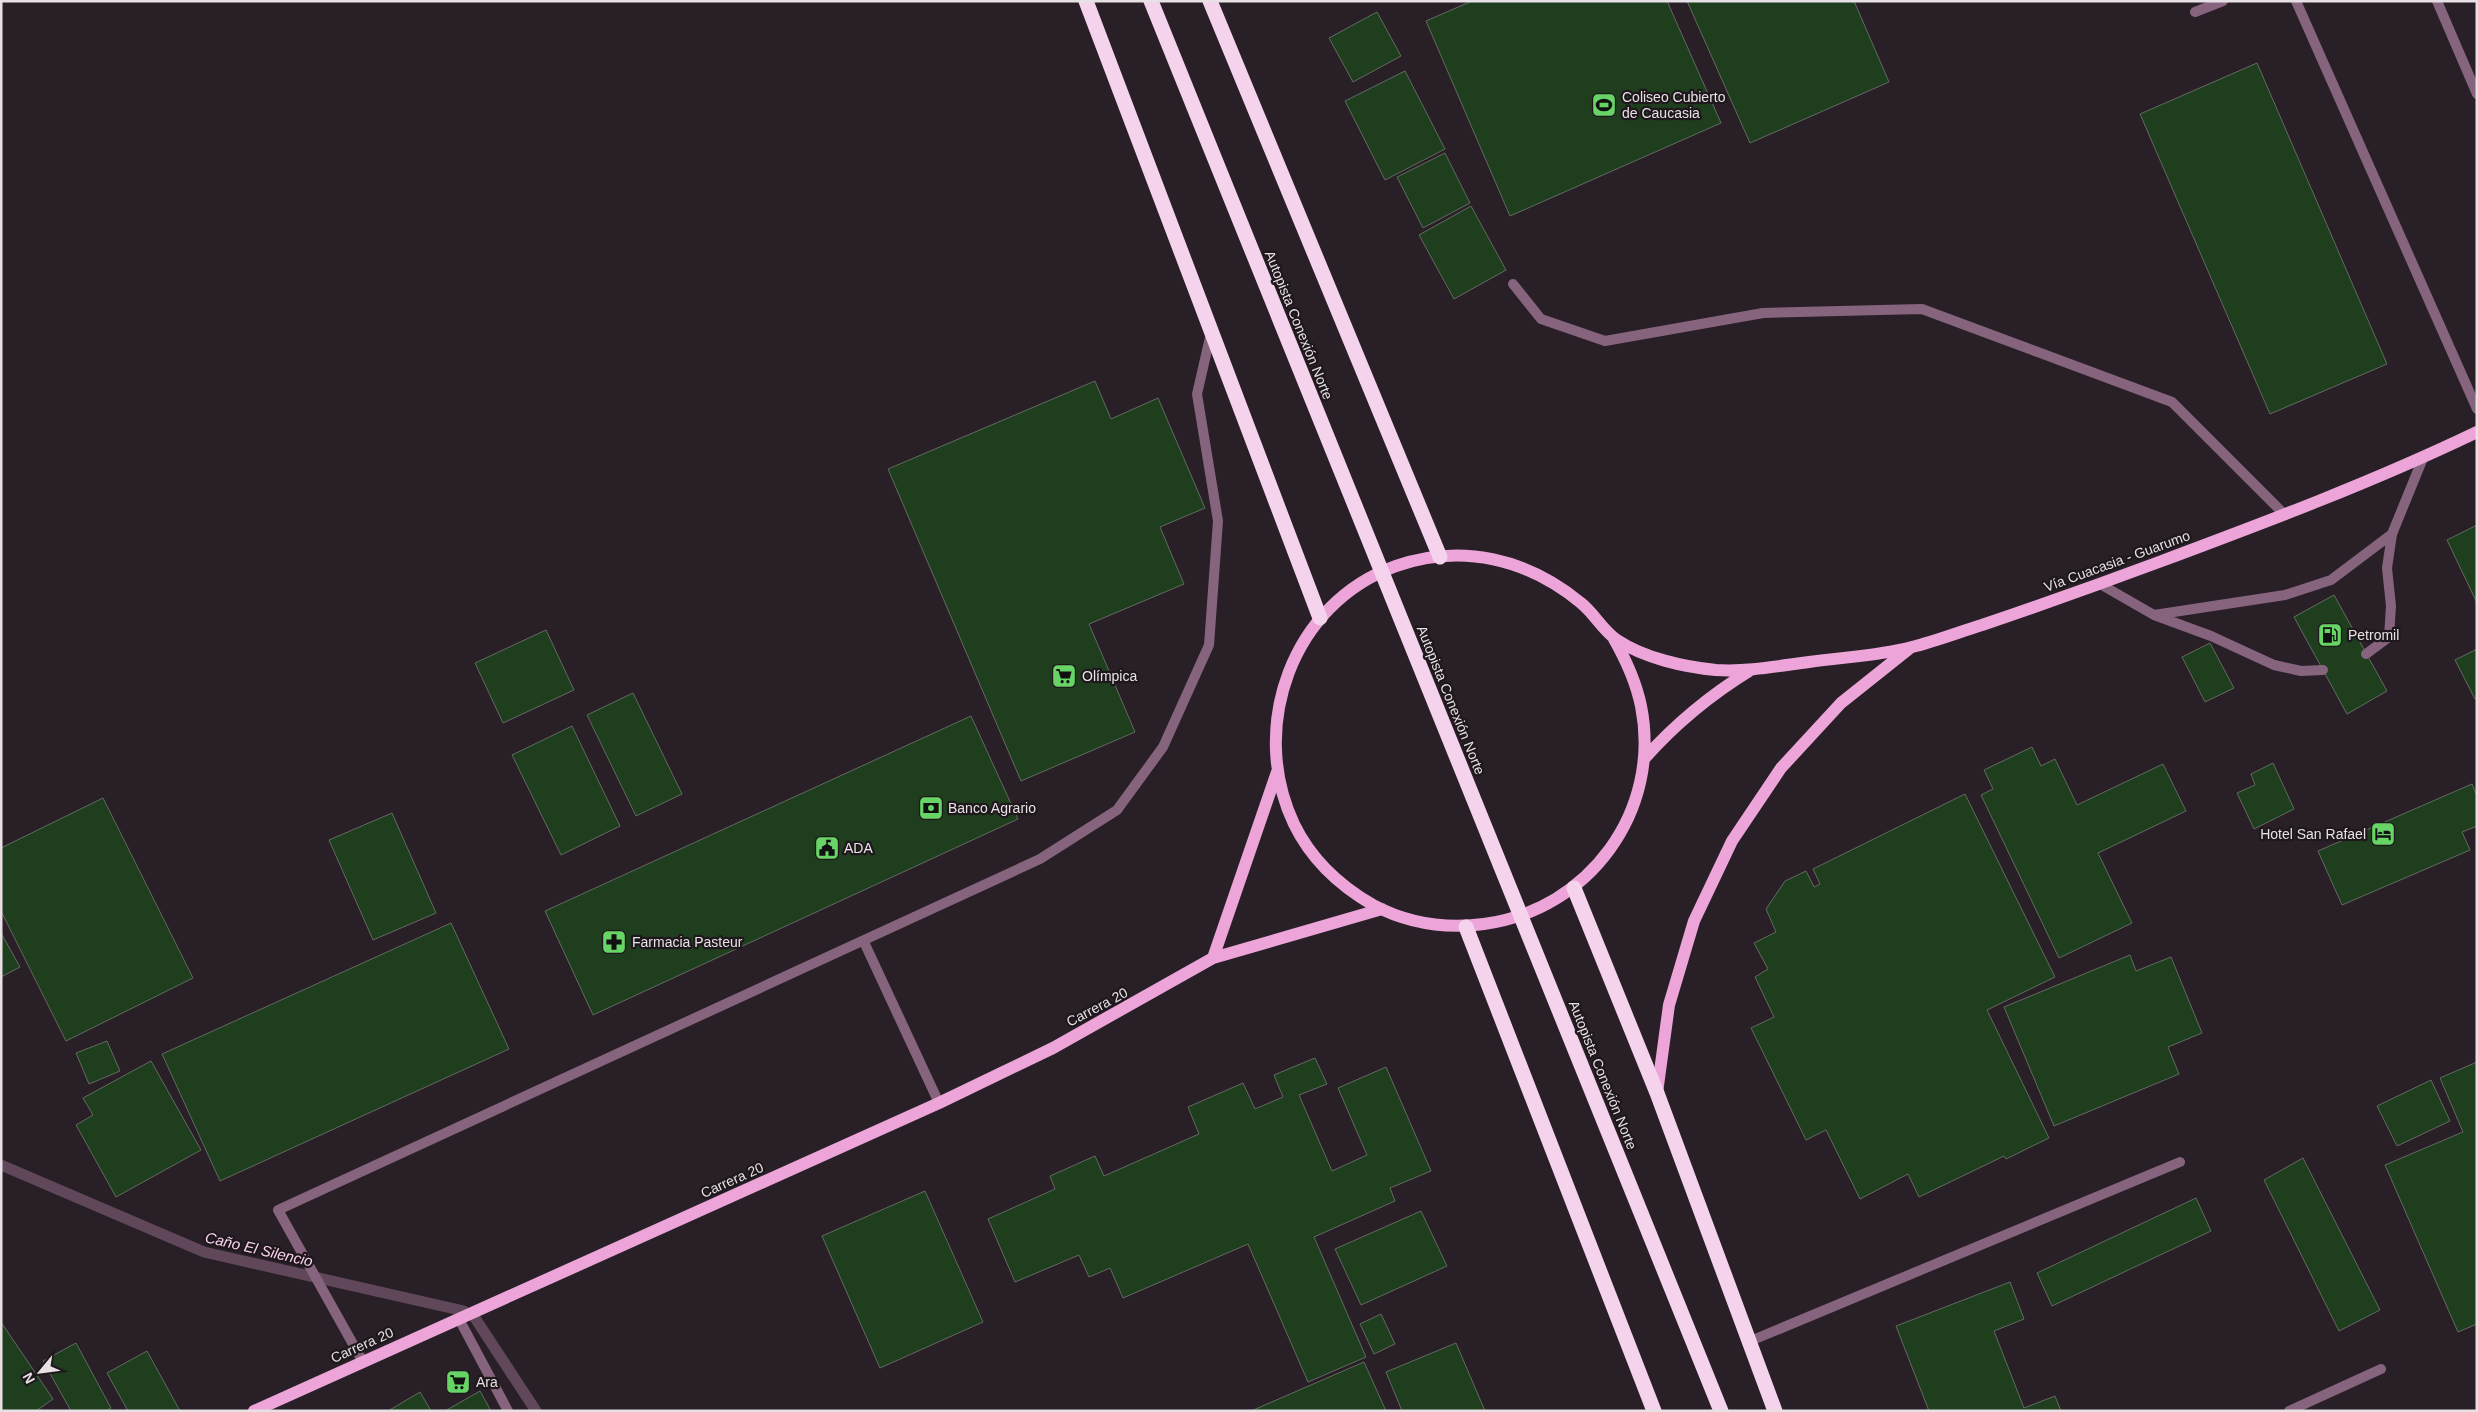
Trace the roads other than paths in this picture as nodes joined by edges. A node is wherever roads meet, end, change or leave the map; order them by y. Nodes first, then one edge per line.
1 (1086, 1) edge
2 (1151, 1) edge
3 (1210, 1) edge
4 (2223, 1) edge
5 (2296, 1) edge
6 (2437, 1) edge
7 (2195, 12) dead end
8 (2477, 94) edge
9 (1513, 284) dead end
10 (1211, 332) junction
11 (2477, 409) edge
12 (2477, 432) edge
13 (2424, 458) junction
14 (2285, 515) junction
15 (2392, 534) junction
16 (1440, 556) junction
17 (2100, 584) junction
18 (2154, 615) junction
19 (1320, 618) junction
20 (1614, 639) junction
21 (1910, 648) junction
22 (2366, 654) dead end
23 (1752, 670) junction
24 (2323, 670) dead end
25 (1644, 759) junction
26 (1277, 772) junction
27 (1574, 888) junction
28 (1382, 909) junction
29 (1466, 927) junction
30 (864, 942) junction
31 (1213, 958) junction
32 (1656, 1093) junction
33 (940, 1103) junction
34 (2180, 1162) dead end
35 (460, 1319) junction
36 (1748, 1342) junction
37 (363, 1362) junction
38 (2381, 1369) dead end
39 (256, 1410) edge
40 (508, 1411) edge
41 (1654, 1411) edge
42 (1721, 1411) edge
43 (1775, 1411) edge
44 (2290, 1411) edge

1 - 10 highway
2 - 42 highway, Autopista Conexión Norte
3 - 16 highway
4 - 7 street
5 - 11 street
6 - 8 street
9 - 14 street
10 - 19 highway
10 - 30 street
12 - 13 main road, Vía Cuacasia - Guarumo
13 - 14 main road, Vía Cuacasia - Guarumo
13 - 15 street
14 - 17 main road, Vía Cuacasia - Guarumo
15 - 18 street
15 - 22 street
16 - 19 main road
16 - 20 main road
17 - 18 street
17 - 21 main road, Vía Cuacasia - Guarumo
18 - 24 street
19 - 26 main road
20 - 23 main road, Vía Cuacasia - Guarumo
20 - 25 main road
21 - 23 main road, Vía Cuacasia - Guarumo
21 - 32 main road
23 - 25 main road, Vía Cuacasia - Guarumo
25 - 27 main road
26 - 28 main road
26 - 31 main road
27 - 29 main road
27 - 32 highway
28 - 29 main road
28 - 31 main road, Carrera 20
29 - 41 highway
30 - 33 street
30 - 37 street
31 - 33 main road, Carrera 20
32 - 36 highway
33 - 35 main road, Carrera 20
34 - 36 street
35 - 37 main road, Carrera 20
35 - 40 street
36 - 43 highway
37 - 39 main road, Carrera 20
38 - 44 street

